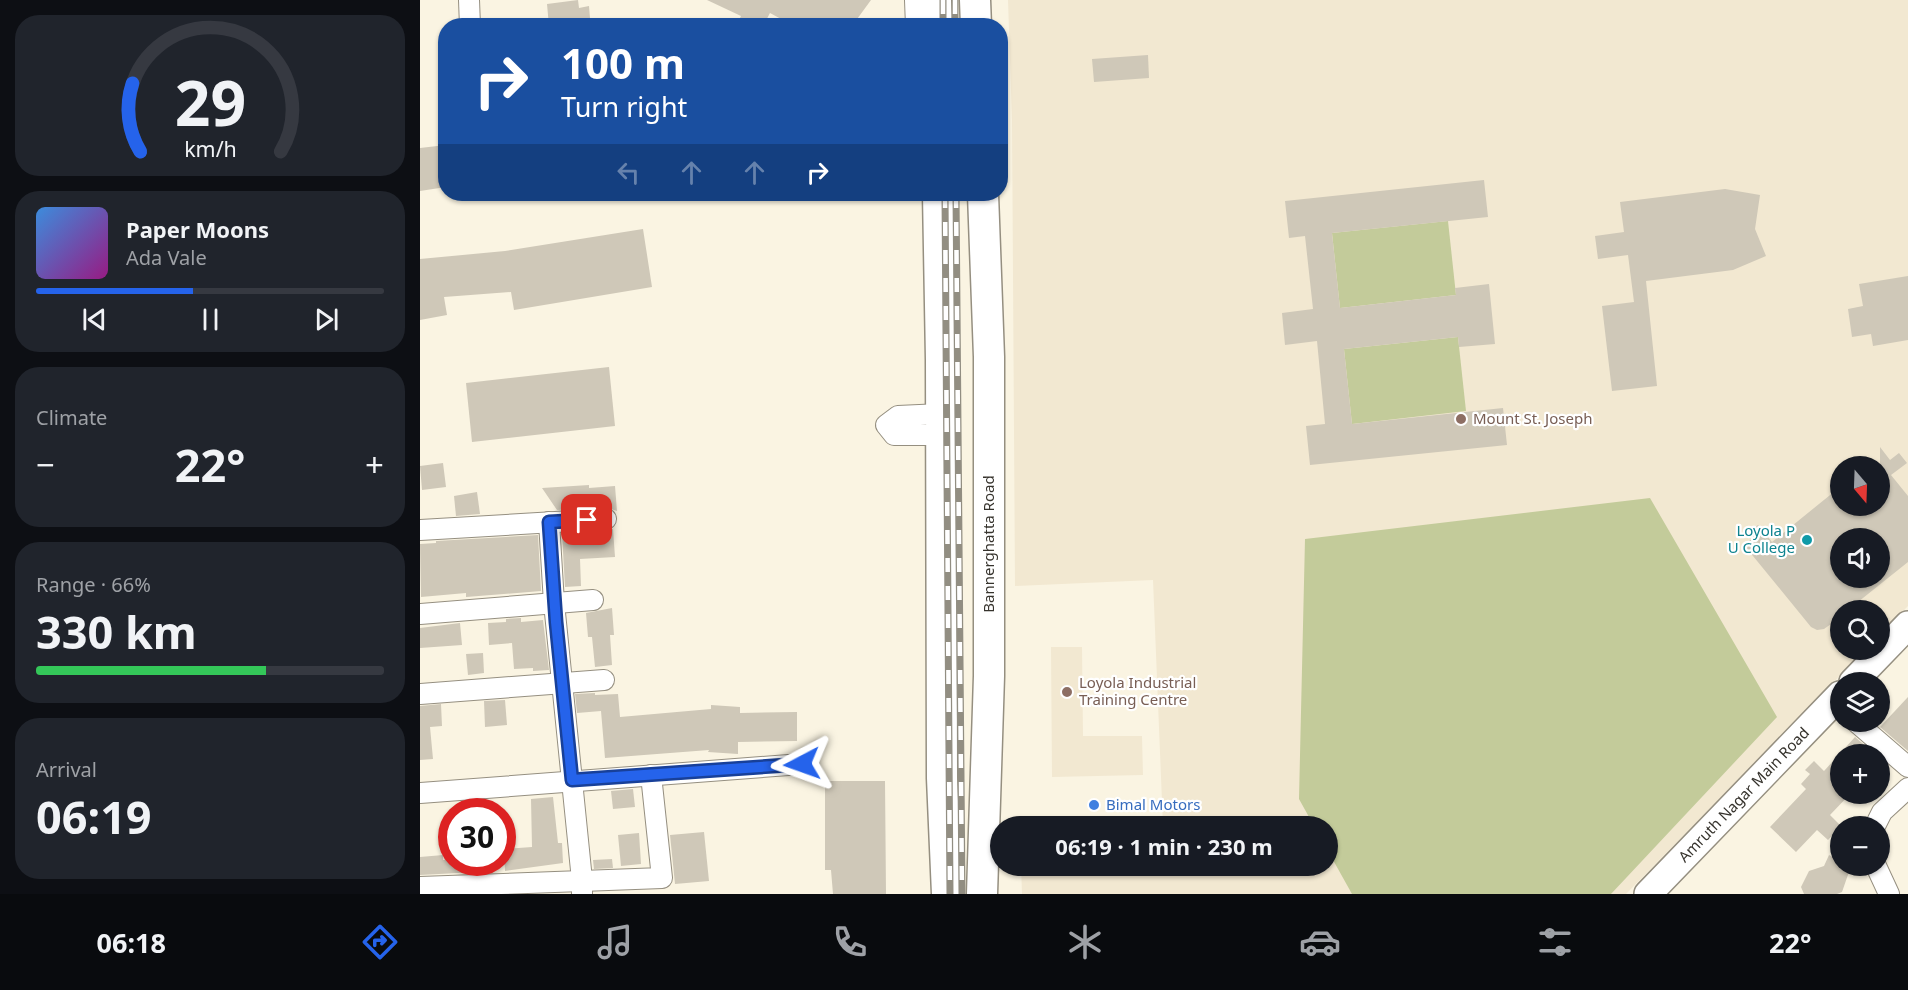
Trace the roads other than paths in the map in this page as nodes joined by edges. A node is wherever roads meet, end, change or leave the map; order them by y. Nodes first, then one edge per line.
1 (469, 0) edge
2 (915, 0) edge
3 (936, 0) edge
4 (975, 0) edge
5 (470, 18) edge
6 (916, 18) edge
7 (937, 18) edge
8 (976, 18) edge
9 (938, 201) edge
10 (983, 201) edge
11 (606, 519) dead end
12 (549, 522) junction
13 (420, 530) edge
14 (593, 600) dead end
15 (554, 603) junction
16 (420, 614) edge
17 (1908, 625) edge
18 (1863, 672) edge
19 (604, 680) dead end
20 (562, 682) junction
21 (420, 694) edge
22 (1830, 705) edge
23 (1868, 732) edge
24 (802, 764) dead end
25 (1908, 767) edge
26 (651, 775) junction
27 (572, 780) junction
28 (1908, 788) edge
29 (420, 793) edge
30 (1880, 816) edge
31 (1880, 876) edge
32 (420, 887) edge
33 (582, 887) edge
34 (478, 889) edge
35 (947, 894) edge
36 (982, 894) edge
37 (1648, 894) edge
38 (1888, 894) edge

1 - 5 street
2 - 6 street
3 - 7 main road
4 - 8 main road
9 - 35 main road
10 - 36 main road, Bannerghatta Road
11 - 12 street
12 - 13 street
12 - 15 street
14 - 15 street
15 - 16 street
15 - 20 street
17 - 18 main road
19 - 20 street
20 - 21 street
20 - 27 street
22 - 37 main road, Amruth Nagar Main Road
23 - 25 street
24 - 26 street
26 - 27 street
26 - 33 street
27 - 29 street
27 - 33 street
28 - 30 street
31 - 38 street
32 - 34 street
33 - 34 street

